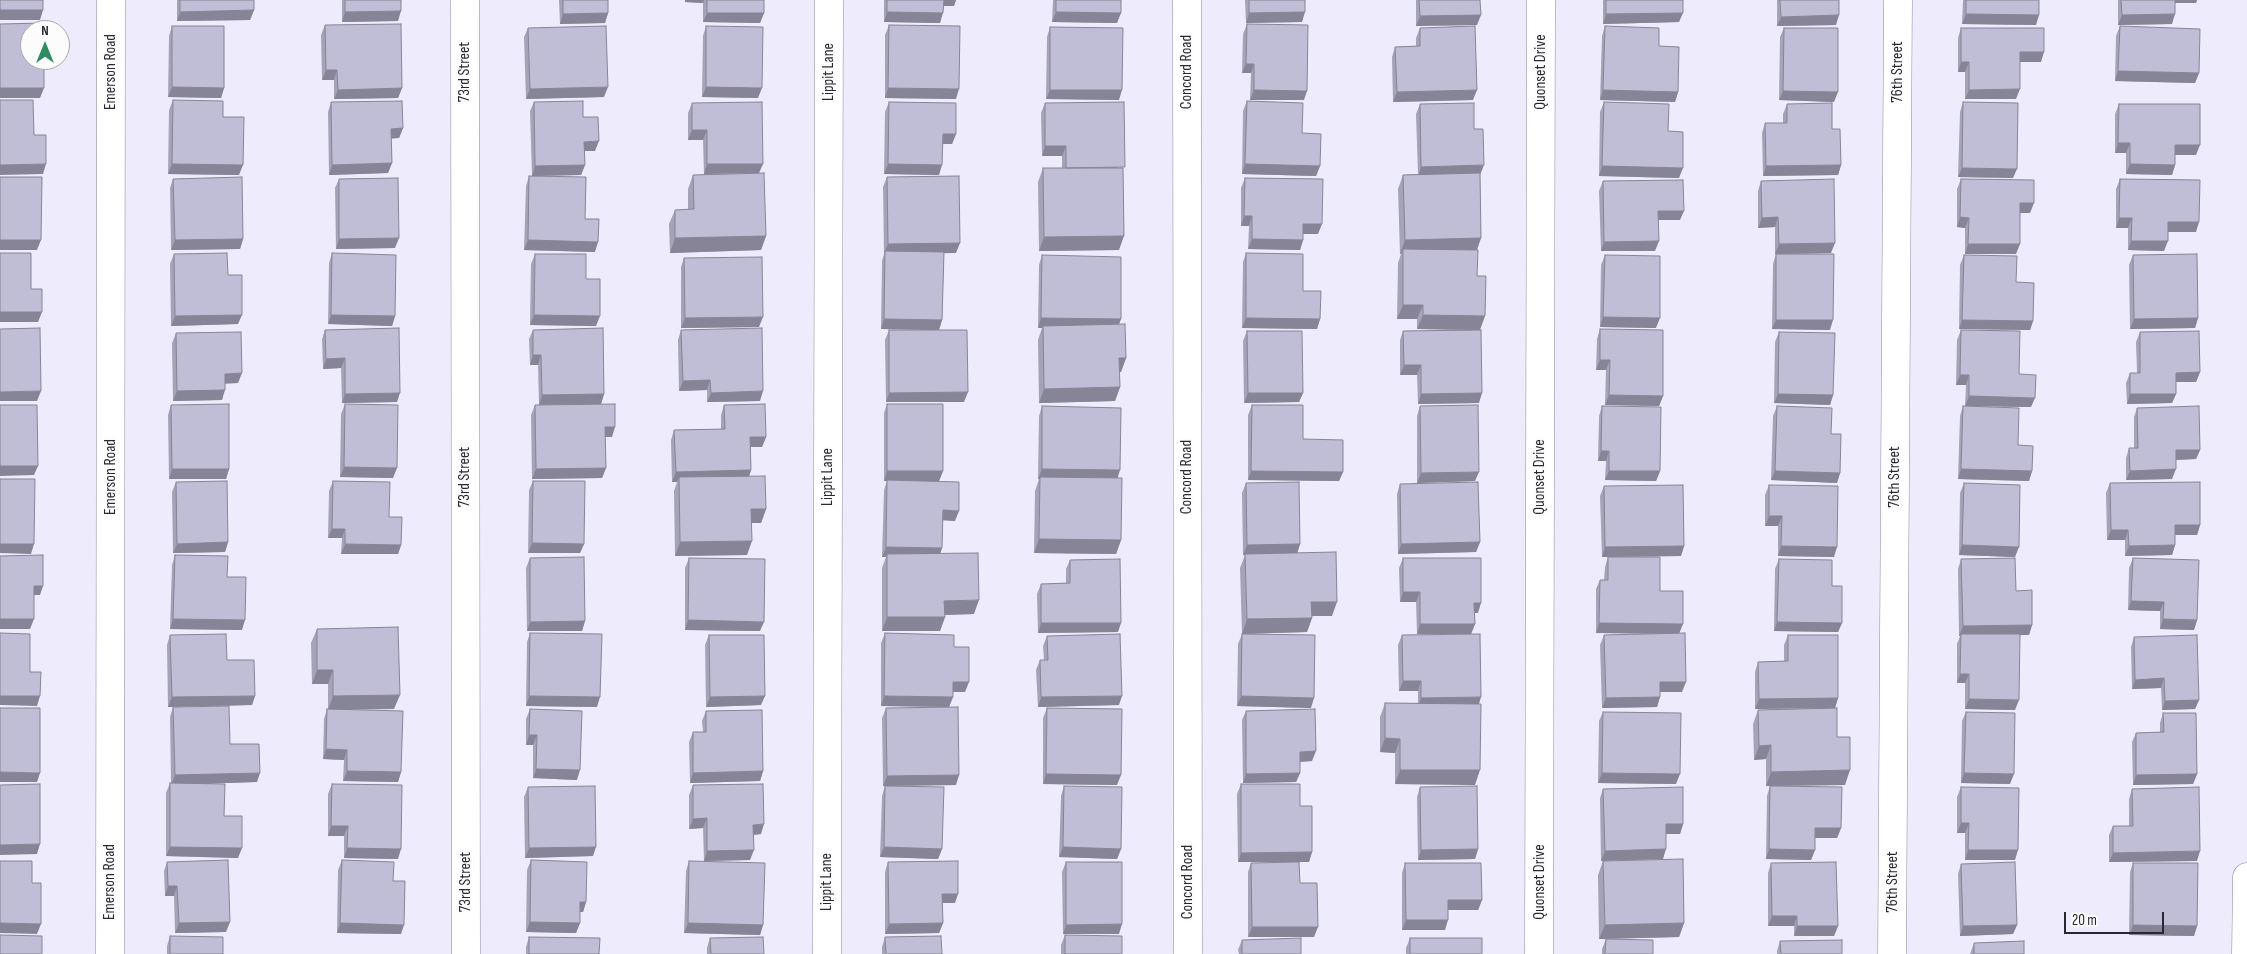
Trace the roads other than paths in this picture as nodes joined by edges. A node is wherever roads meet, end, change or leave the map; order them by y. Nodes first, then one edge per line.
1 (111, 0) edge
2 (465, 0) edge
3 (829, 0) edge
4 (1187, 0) edge
5 (1541, 0) edge
6 (1898, 0) edge
7 (2247, 877) edge
8 (110, 954) edge
9 (466, 954) edge
10 (827, 954) edge
11 (1188, 954) edge
12 (1539, 954) edge
13 (1892, 954) edge
14 (2246, 954) edge

1 - 8 street, Emerson Road
2 - 9 street, 73rd Street
3 - 10 street, Lippit Lane
4 - 11 street, Concord Road
5 - 12 street, Quonset Drive
6 - 13 street, 76th Street
7 - 14 street

